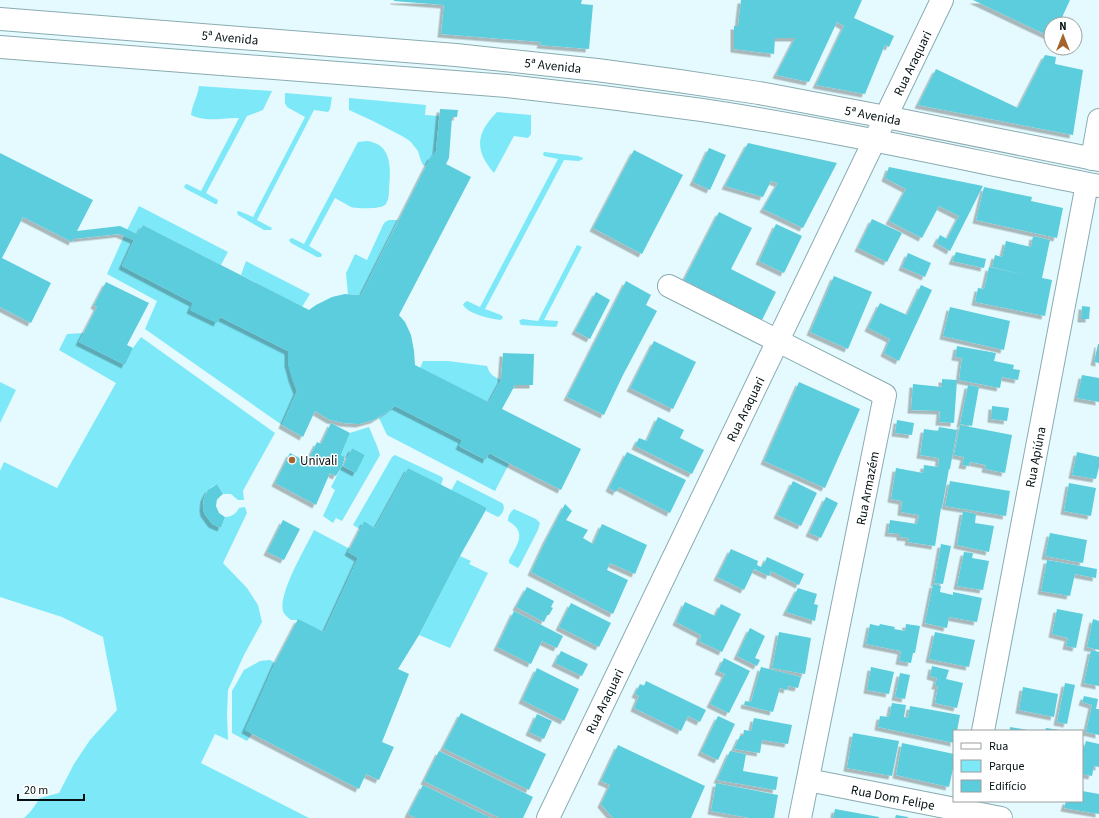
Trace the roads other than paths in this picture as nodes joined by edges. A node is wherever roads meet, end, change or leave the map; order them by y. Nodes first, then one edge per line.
1 (942, 0) edge
2 (0, 20) edge
3 (0, 47) edge
4 (886, 117) junction
5 (1099, 120) edge
6 (875, 140) junction
7 (1095, 159) edge
8 (1093, 185) edge
9 (669, 286) dead end
10 (778, 340) junction
11 (984, 730) edge
12 (808, 780) junction
13 (968, 810) edge
14 (548, 818) edge
15 (800, 818) edge
16 (1002, 818) edge

1 - 4 street, Rua Araquari
2 - 4 street, 5ª Avenida
3 - 6 street, 5ª Avenida
4 - 6 street, Rua Araquari
4 - 7 street, 5ª Avenida
5 - 7 street
6 - 8 street, 5ª Avenida
6 - 10 street, Rua Araquari
8 - 11 street, Rua Apiúna
9 - 10 street, Rua Armazém
10 - 12 street, Rua Armazém
10 - 14 street, Rua Araquari
12 - 13 street, Rua Dom Felipe
12 - 15 street, Rua Armazém
13 - 16 street, Rua Dom Felipe

